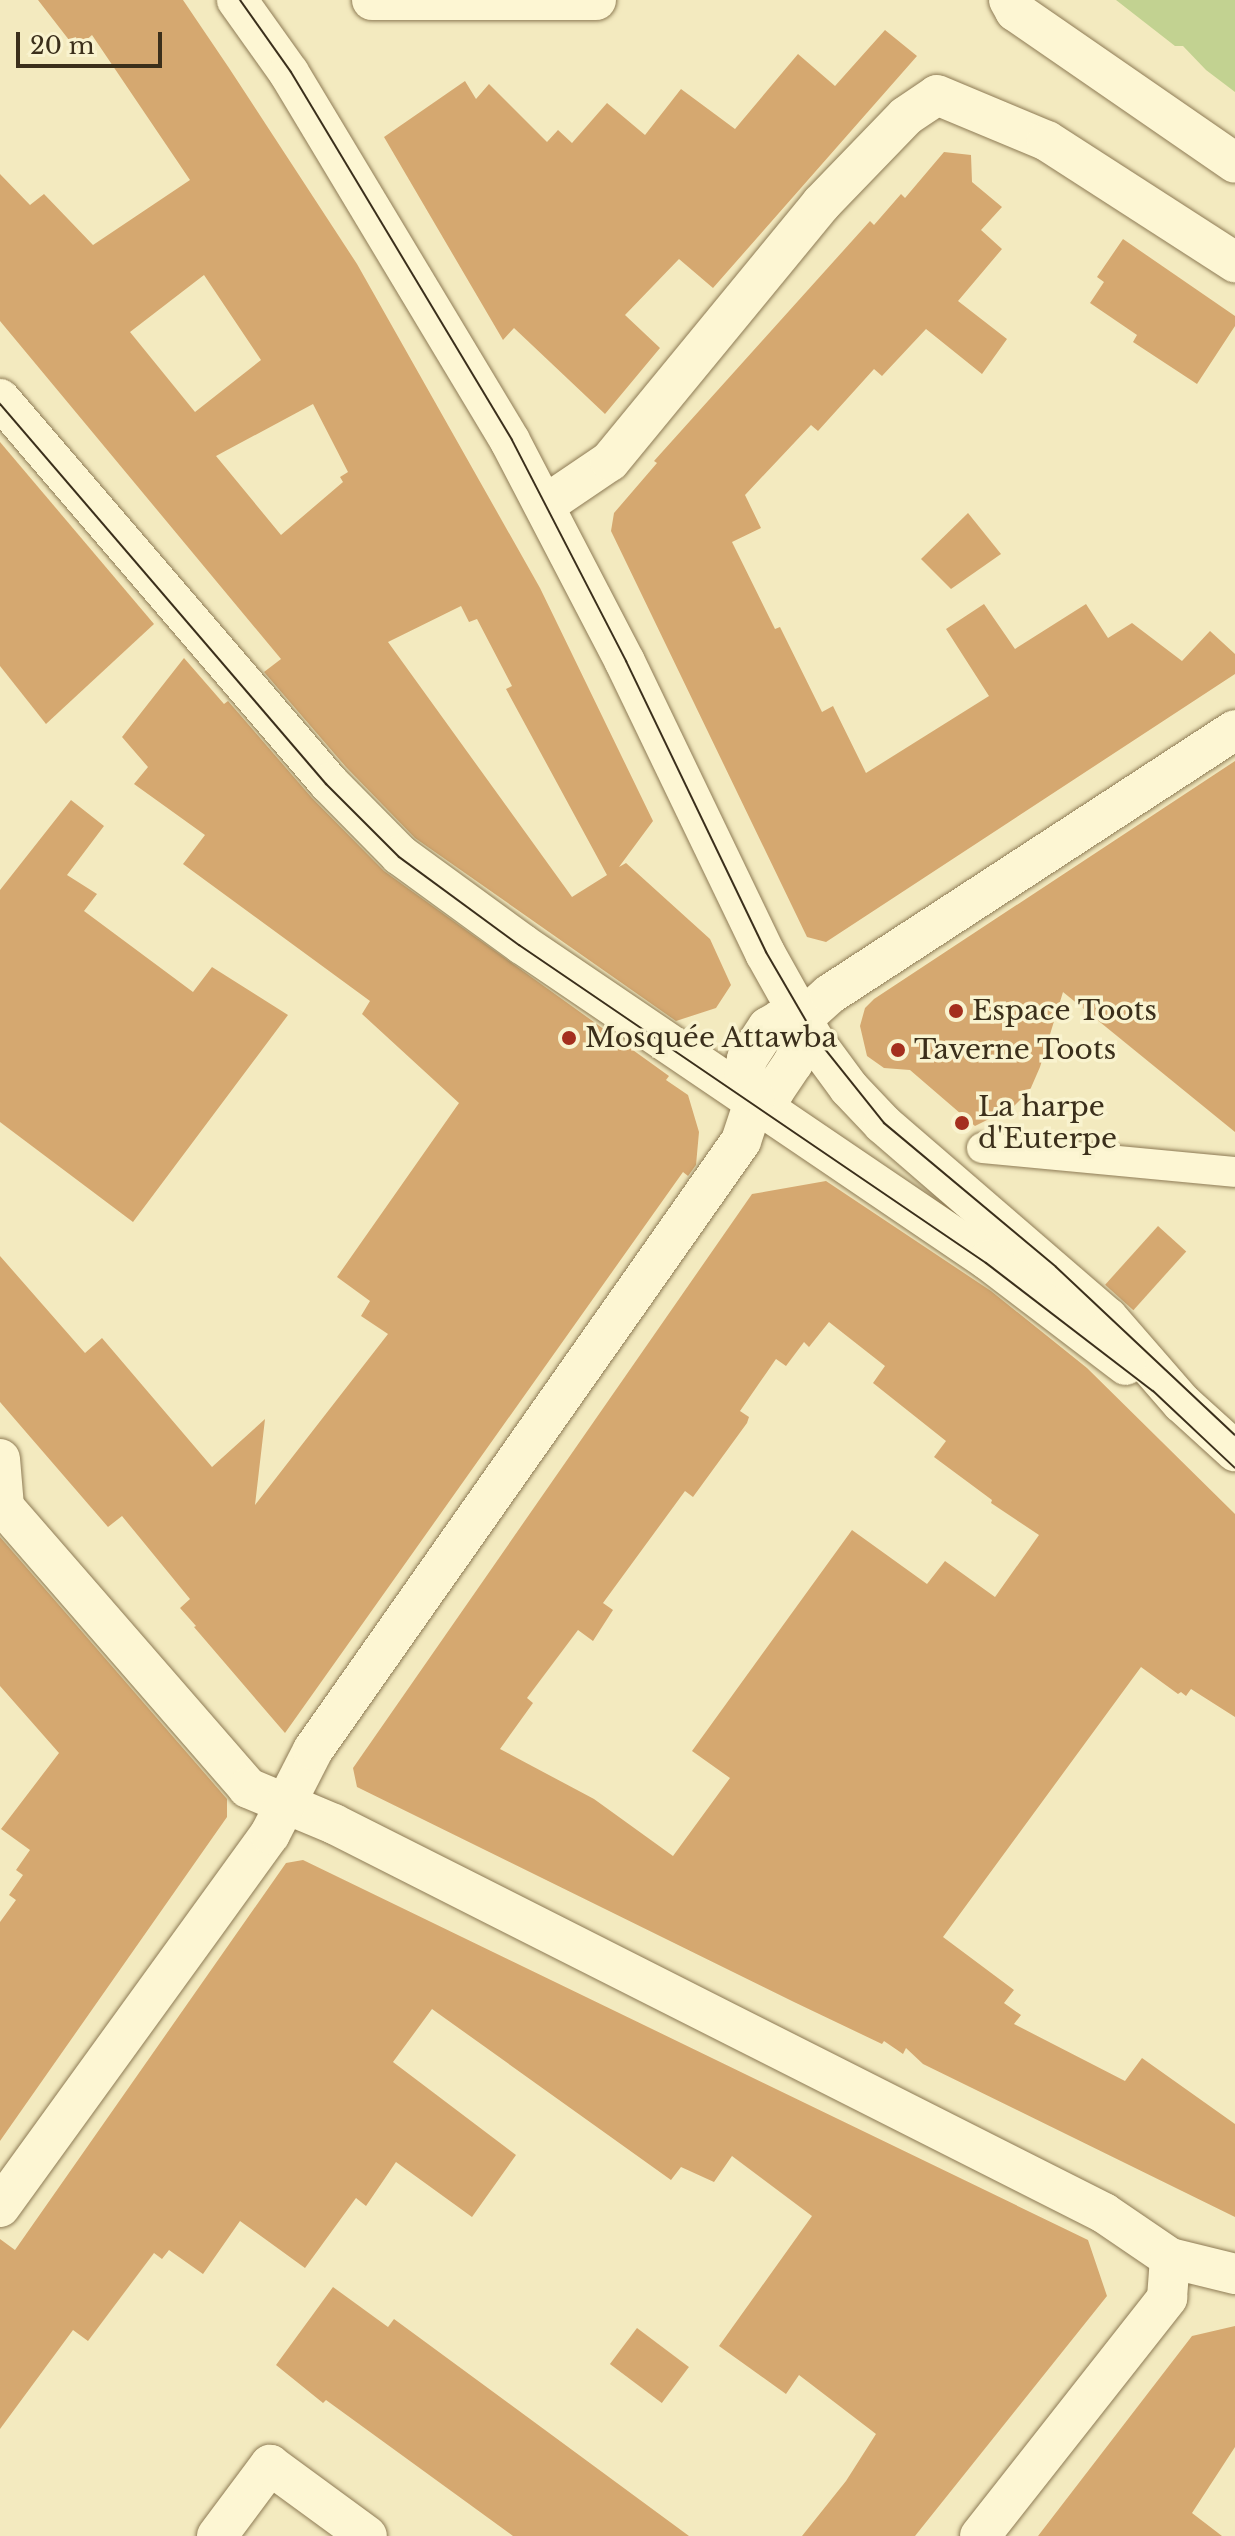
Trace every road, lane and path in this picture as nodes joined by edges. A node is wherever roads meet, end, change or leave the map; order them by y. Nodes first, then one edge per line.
1 (237, 0) edge
2 (372, 0) edge
3 (596, 0) edge
4 (1009, 0) edge
5 (1235, 163) edge
6 (1235, 262) edge
7 (0, 399) edge
8 (545, 505) junction
9 (1235, 730) edge
10 (801, 1020) junction
11 (755, 1099) junction
12 (982, 1148) dead end
13 (1235, 1172) edge
14 (1182, 1403) junction
15 (1235, 1451) edge
16 (0, 1459) edge
17 (286, 1803) junction
18 (0, 2207) edge
19 (1170, 2258) junction
20 (1235, 2274) edge
21 (217, 2536) edge
22 (367, 2536) edge
23 (980, 2536) edge

1 - 8 street
2 - 3 street
4 - 5 street
6 - 8 street
7 - 11 street
8 - 10 street
9 - 10 street
10 - 11 street
10 - 14 street
11 - 14 street
11 - 17 street
12 - 13 street
14 - 15 street
16 - 17 street
17 - 18 street
17 - 19 street
19 - 20 street
19 - 23 street
21 - 22 street

